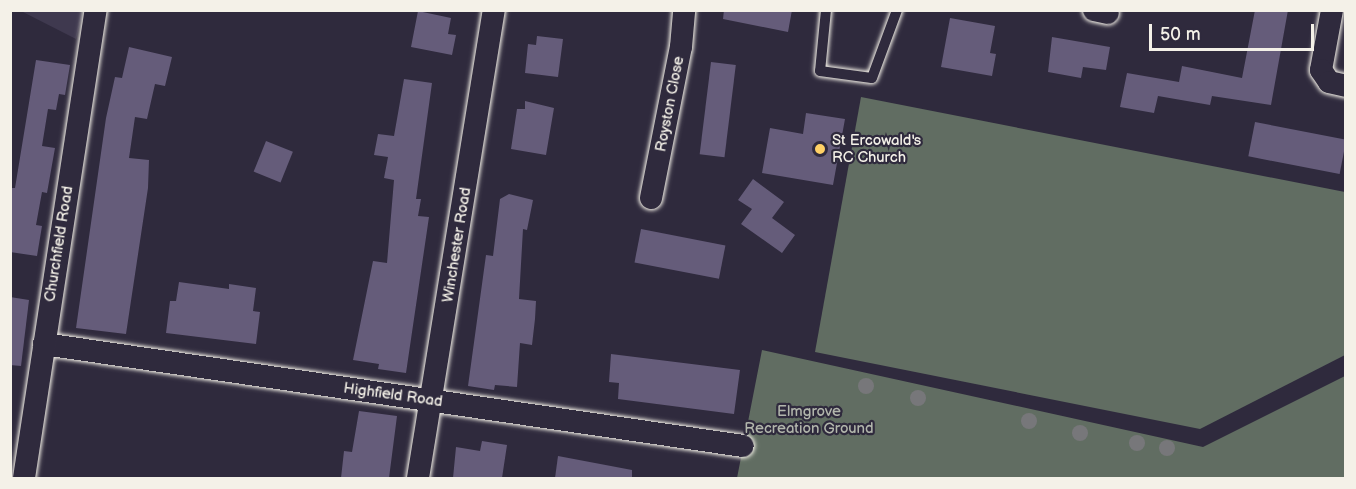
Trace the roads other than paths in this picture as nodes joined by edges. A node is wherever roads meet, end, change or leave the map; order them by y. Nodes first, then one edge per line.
1 (96, 10) edge
2 (494, 10) edge
3 (684, 10) edge
4 (826, 10) edge
5 (897, 10) edge
6 (1332, 10) edge
7 (1346, 86) edge
8 (651, 198) dead end
9 (44, 344) junction
10 (433, 401) junction
11 (743, 446) dead end
12 (24, 478) edge
13 (418, 478) edge

1 - 9 street, Churchfield Road
2 - 10 street, Winchester Road
3 - 8 street, Royston Close
4 - 5 lane
6 - 7 street
9 - 10 street, Highfield Road
9 - 12 street, Churchfield Road
10 - 11 street, Highfield Road
10 - 13 street, Winchester Road

